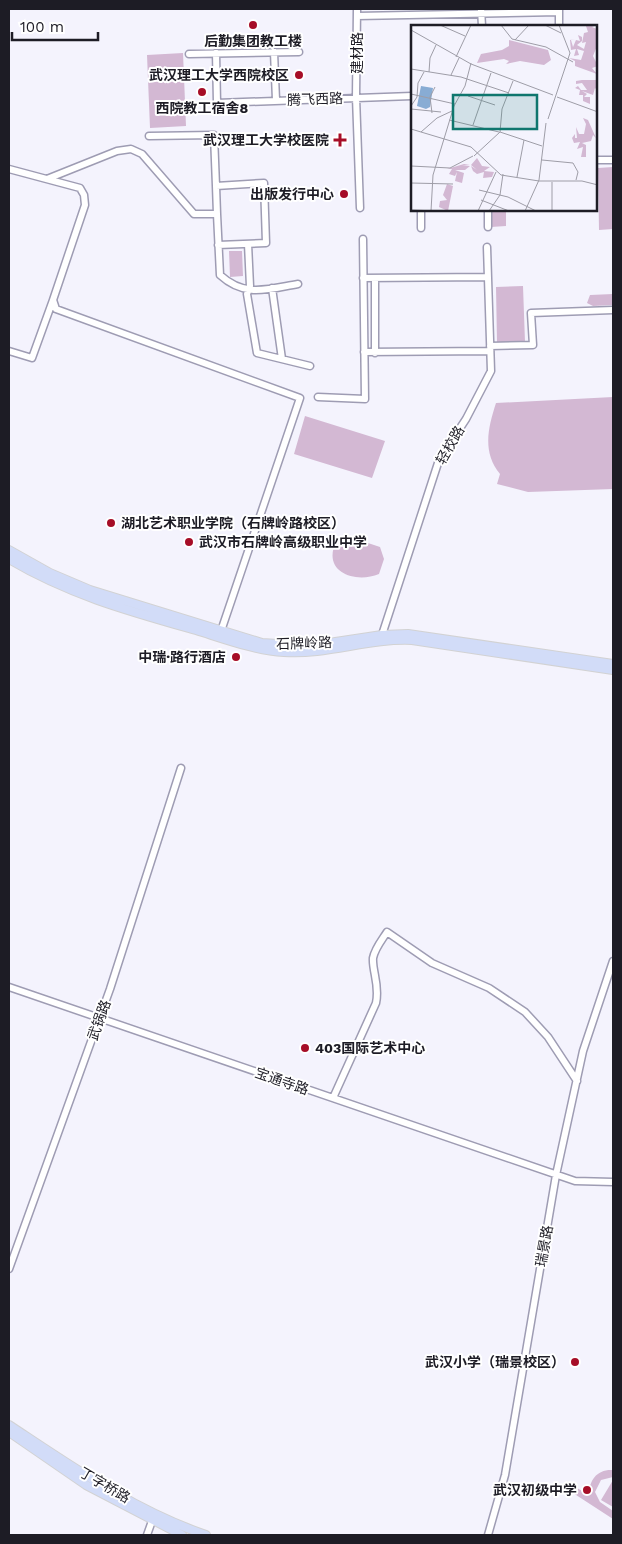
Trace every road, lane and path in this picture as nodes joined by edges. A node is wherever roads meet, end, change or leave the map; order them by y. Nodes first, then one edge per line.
1 (357, 9) edge
2 (559, 10) edge
3 (481, 12) edge
4 (357, 16) junction
5 (482, 25) edge
6 (559, 25) edge
7 (274, 52) junction
8 (299, 52) dead end
9 (216, 53) junction
10 (189, 54) dead end
11 (411, 96) edge
12 (356, 97) junction
13 (276, 100) junction
14 (149, 136) dead end
15 (597, 160) edge
16 (613, 160) edge
17 (9, 169) edge
18 (47, 179) junction
19 (216, 186) junction
20 (360, 208) dead end
21 (421, 211) edge
22 (488, 211) edge
23 (217, 214) junction
24 (488, 227) dead end
25 (421, 228) dead end
26 (363, 239) dead end
27 (248, 244) junction
28 (218, 245) junction
29 (487, 247) dead end
30 (488, 277) junction
31 (363, 278) junction
32 (375, 278) junction
33 (298, 284) dead end
34 (272, 288) junction
35 (249, 290) junction
36 (53, 300) junction
37 (613, 310) edge
38 (490, 349) junction
39 (9, 351) edge
40 (364, 352) junction
41 (375, 353) junction
42 (282, 359) junction
43 (310, 366) dead end
44 (318, 398) dead end
45 (9, 550) edge
46 (9, 560) edge
47 (220, 634) junction
48 (381, 638) junction
49 (613, 664) edge
50 (613, 670) edge
51 (181, 768) dead end
52 (613, 960) edge
53 (9, 987) edge
54 (99, 1018) junction
55 (577, 1081) junction
56 (333, 1098) junction
57 (556, 1175) junction
58 (613, 1182) edge
59 (9, 1269) edge
60 (9, 1425) edge
61 (9, 1432) edge
62 (152, 1521) junction
63 (147, 1535) edge
64 (182, 1535) edge
65 (206, 1535) edge
66 (488, 1535) edge

1 - 4 street, 建材路
2 - 3 street
2 - 6 street
3 - 4 street
3 - 5 street
4 - 12 street, 建材路
7 - 8 street
7 - 9 street
7 - 13 street
9 - 10 street
9 - 13 street, 腾飞西路
11 - 12 street, 腾飞西路
12 - 13 street, 腾飞西路
12 - 20 street, 建材路
14 - 19 street
15 - 16 street
17 - 18 street
18 - 23 street
18 - 36 street
19 - 23 street
19 - 27 street
21 - 25 street
22 - 24 street
23 - 28 street
26 - 31 street
27 - 28 street
27 - 35 street
28 - 35 street
29 - 30 street, 轻校路
30 - 32 street
30 - 38 street, 轻校路
31 - 32 street
31 - 40 street
32 - 41 street
33 - 34 street
34 - 35 street
34 - 42 street
35 - 42 street
36 - 39 street
36 - 47 street
37 - 38 street
38 - 41 street
38 - 48 street, 轻校路
40 - 41 street
40 - 44 street
42 - 43 street
45 - 47 main road, 石牌岭路
46 - 47 main road, 石牌岭路
47 - 48 main road, 石牌岭路
48 - 49 main road, 石牌岭路
48 - 50 main road, 石牌岭路
51 - 54 street, 武锅路
52 - 55 street, 瑞景路
53 - 54 street, 宝通寺路
54 - 56 street, 宝通寺路
54 - 59 street, 武锅路
55 - 56 street
55 - 57 street, 瑞景路
56 - 57 street, 宝通寺路
57 - 58 street, 宝通寺路
57 - 66 street, 瑞景路
60 - 65 main road, 丁字桥路
61 - 62 main road, 丁字桥路
62 - 63 street
62 - 64 main road, 丁字桥路

